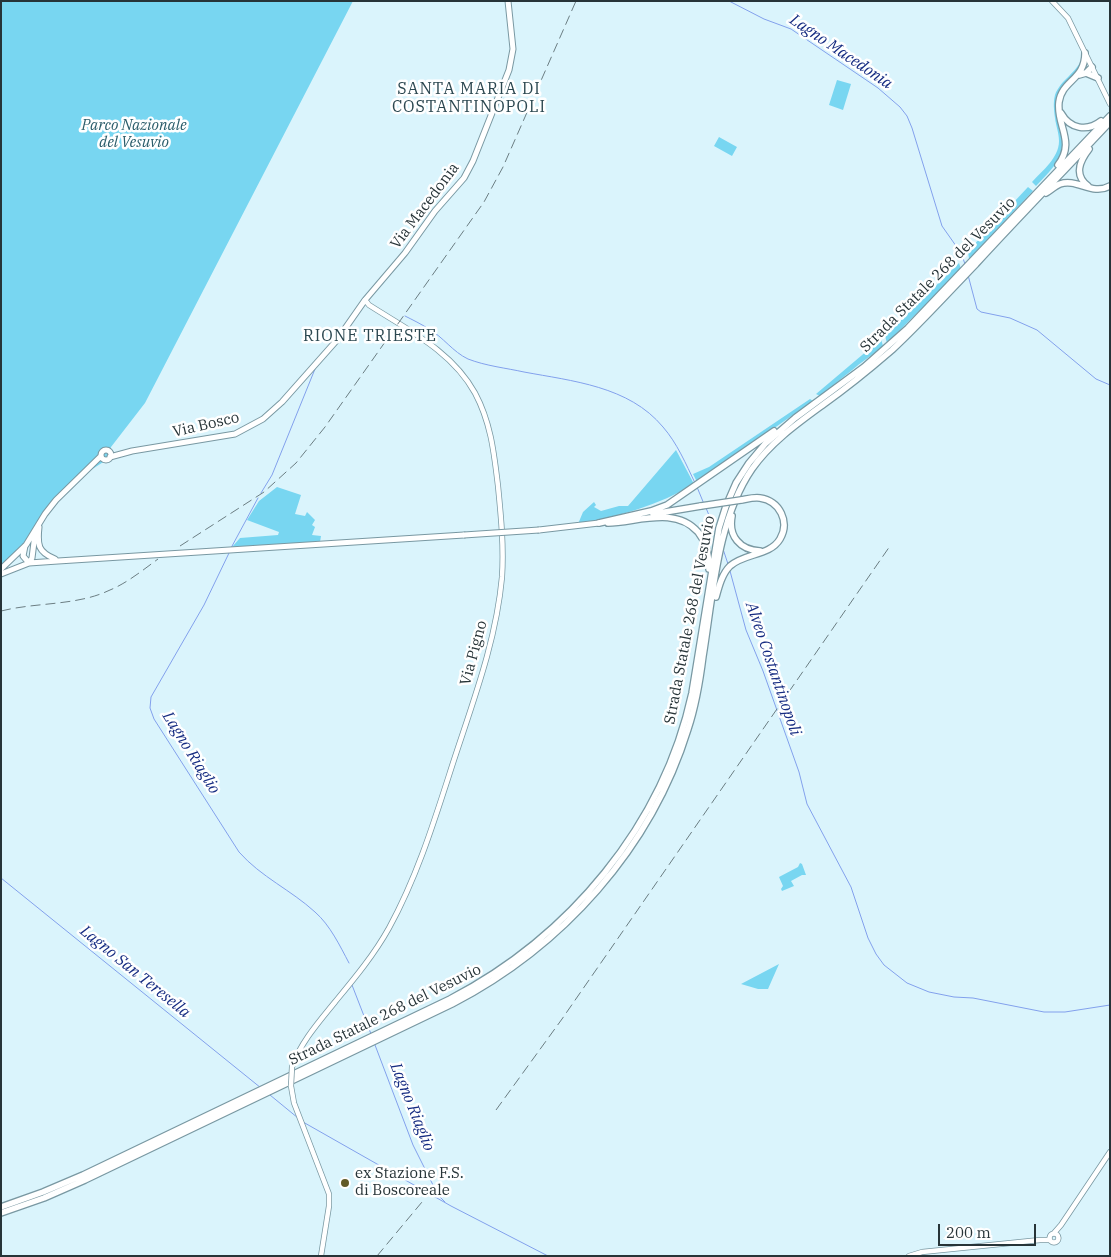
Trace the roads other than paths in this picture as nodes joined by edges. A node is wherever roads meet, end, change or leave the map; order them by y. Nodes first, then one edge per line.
1 (508, 1) edge
2 (1052, 1) edge
3 (1085, 53) junction
4 (1092, 66) junction
5 (1085, 70) junction
6 (1098, 78) junction
7 (1110, 104) edge
8 (1060, 111) junction
9 (1109, 114) edge
10 (1110, 123) edge
11 (1110, 186) edge
12 (1092, 189) junction
13 (1035, 194) junction
14 (1012, 225) junction
15 (972, 264) junction
16 (365, 300) junction
17 (818, 405) junction
18 (795, 418) junction
19 (754, 466) junction
20 (40, 523) junction
21 (599, 523) junction
22 (35, 532) junction
23 (720, 539) junction
24 (26, 545) junction
25 (762, 552) junction
26 (58, 560) junction
27 (29, 563) junction
28 (1, 569) edge
29 (1, 574) edge
30 (707, 632) junction
31 (701, 640) junction
32 (1110, 1152) edge
33 (1, 1208) edge
34 (1, 1213) edge
35 (322, 1256) edge
36 (909, 1256) edge

1 - 16 main road, Via Macedonia
2 - 3 street
3 - 4 street
3 - 5 highway
4 - 5 highway
4 - 6 street
5 - 6 highway
5 - 8 highway
6 - 7 street
8 - 9 highway
8 - 13 highway
9 - 13 highway, Strada Statale 268 del Vesuvio
10 - 12 highway
10 - 14 highway, Strada Statale 268 del Vesuvio
11 - 12 highway
12 - 14 highway
13 - 15 highway, Strada Statale 268 del Vesuvio
14 - 15 highway, Strada Statale 268 del Vesuvio
15 - 17 highway, Strada Statale 268 del Vesuvio
16 - 20 main road, Via Bosco
16 - 35 street, Via Pigno, bridge
17 - 18 highway, Strada Statale 268 del Vesuvio
17 - 19 highway, Strada Statale 268 del Vesuvio
18 - 21 highway
18 - 23 highway, Strada Statale 268 del Vesuvio
19 - 23 highway, Strada Statale 268 del Vesuvio
19 - 25 highway
20 - 22 main road, Via Bosco
20 - 26 main road
21 - 25 highway, bridge
21 - 26 main road, bridge
21 - 31 highway
22 - 24 main road, Via Bosco
22 - 27 main road, Via Bosco
23 - 30 highway, Strada Statale 268 del Vesuvio
23 - 31 highway, Strada Statale 268 del Vesuvio
24 - 27 main road
24 - 28 main road, Via Bosco
25 - 30 highway
26 - 27 main road
27 - 29 main road
30 - 34 highway, Strada Statale 268 del Vesuvio
31 - 33 highway, Strada Statale 268 del Vesuvio
32 - 36 street

